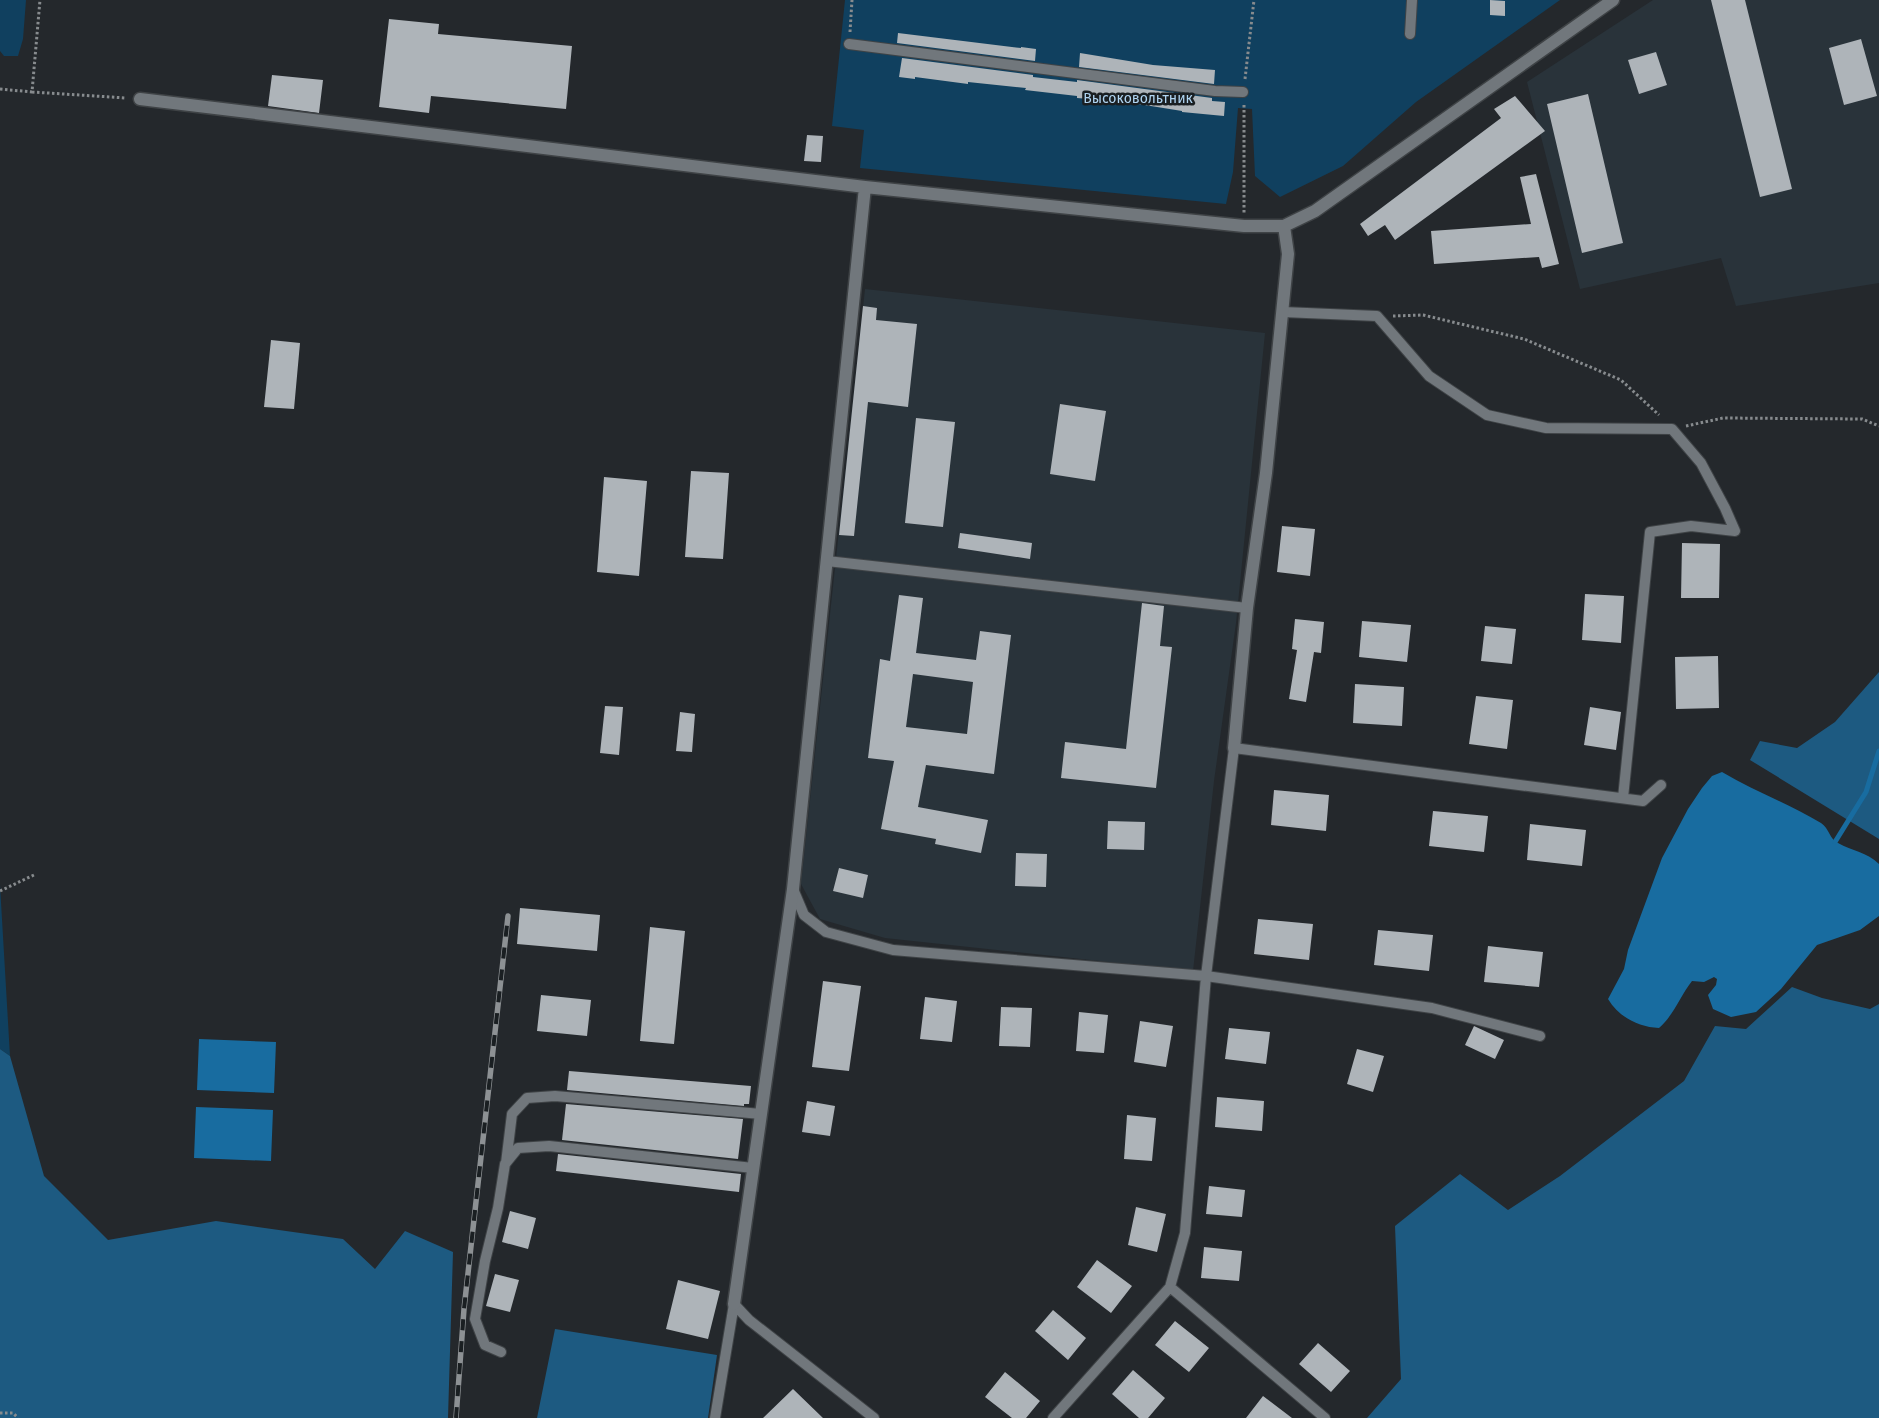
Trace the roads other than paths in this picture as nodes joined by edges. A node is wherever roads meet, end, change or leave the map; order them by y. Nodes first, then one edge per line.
1 (1412, 0) edge
2 (1613, 0) edge
3 (1410, 34) dead end
4 (848, 44) road end
5 (1243, 92) road end
6 (140, 99) road end
7 (865, 187) junction
8 (1284, 226) junction
9 (1282, 312) junction
10 (826, 561) junction
11 (1247, 608) junction
12 (1234, 748) junction
13 (1660, 785) dead end
14 (1623, 798) junction
15 (793, 889) junction
16 (1206, 976) junction
17 (1540, 1036) dead end
18 (761, 1114) junction
19 (506, 1164) junction
20 (753, 1168) junction
21 (1170, 1287) junction
22 (734, 1304) junction
23 (501, 1352) dead end
24 (715, 1418) edge
25 (874, 1418) edge
26 (1053, 1418) edge
27 (1324, 1418) edge

1 - 3 lane
2 - 8 street
4 - 5 lane
6 - 7 street
7 - 8 street
7 - 10 street
8 - 9 street
9 - 11 street
9 - 14 lane
10 - 11 lane
10 - 15 street
11 - 12 street
12 - 14 lane
12 - 16 lane
13 - 14 lane
15 - 16 lane
15 - 18 street
16 - 17 lane
16 - 21 lane
18 - 19 lane
18 - 20 street
19 - 20 lane
19 - 23 lane
20 - 22 street
21 - 26 lane
21 - 27 lane
22 - 24 lane
22 - 25 lane

